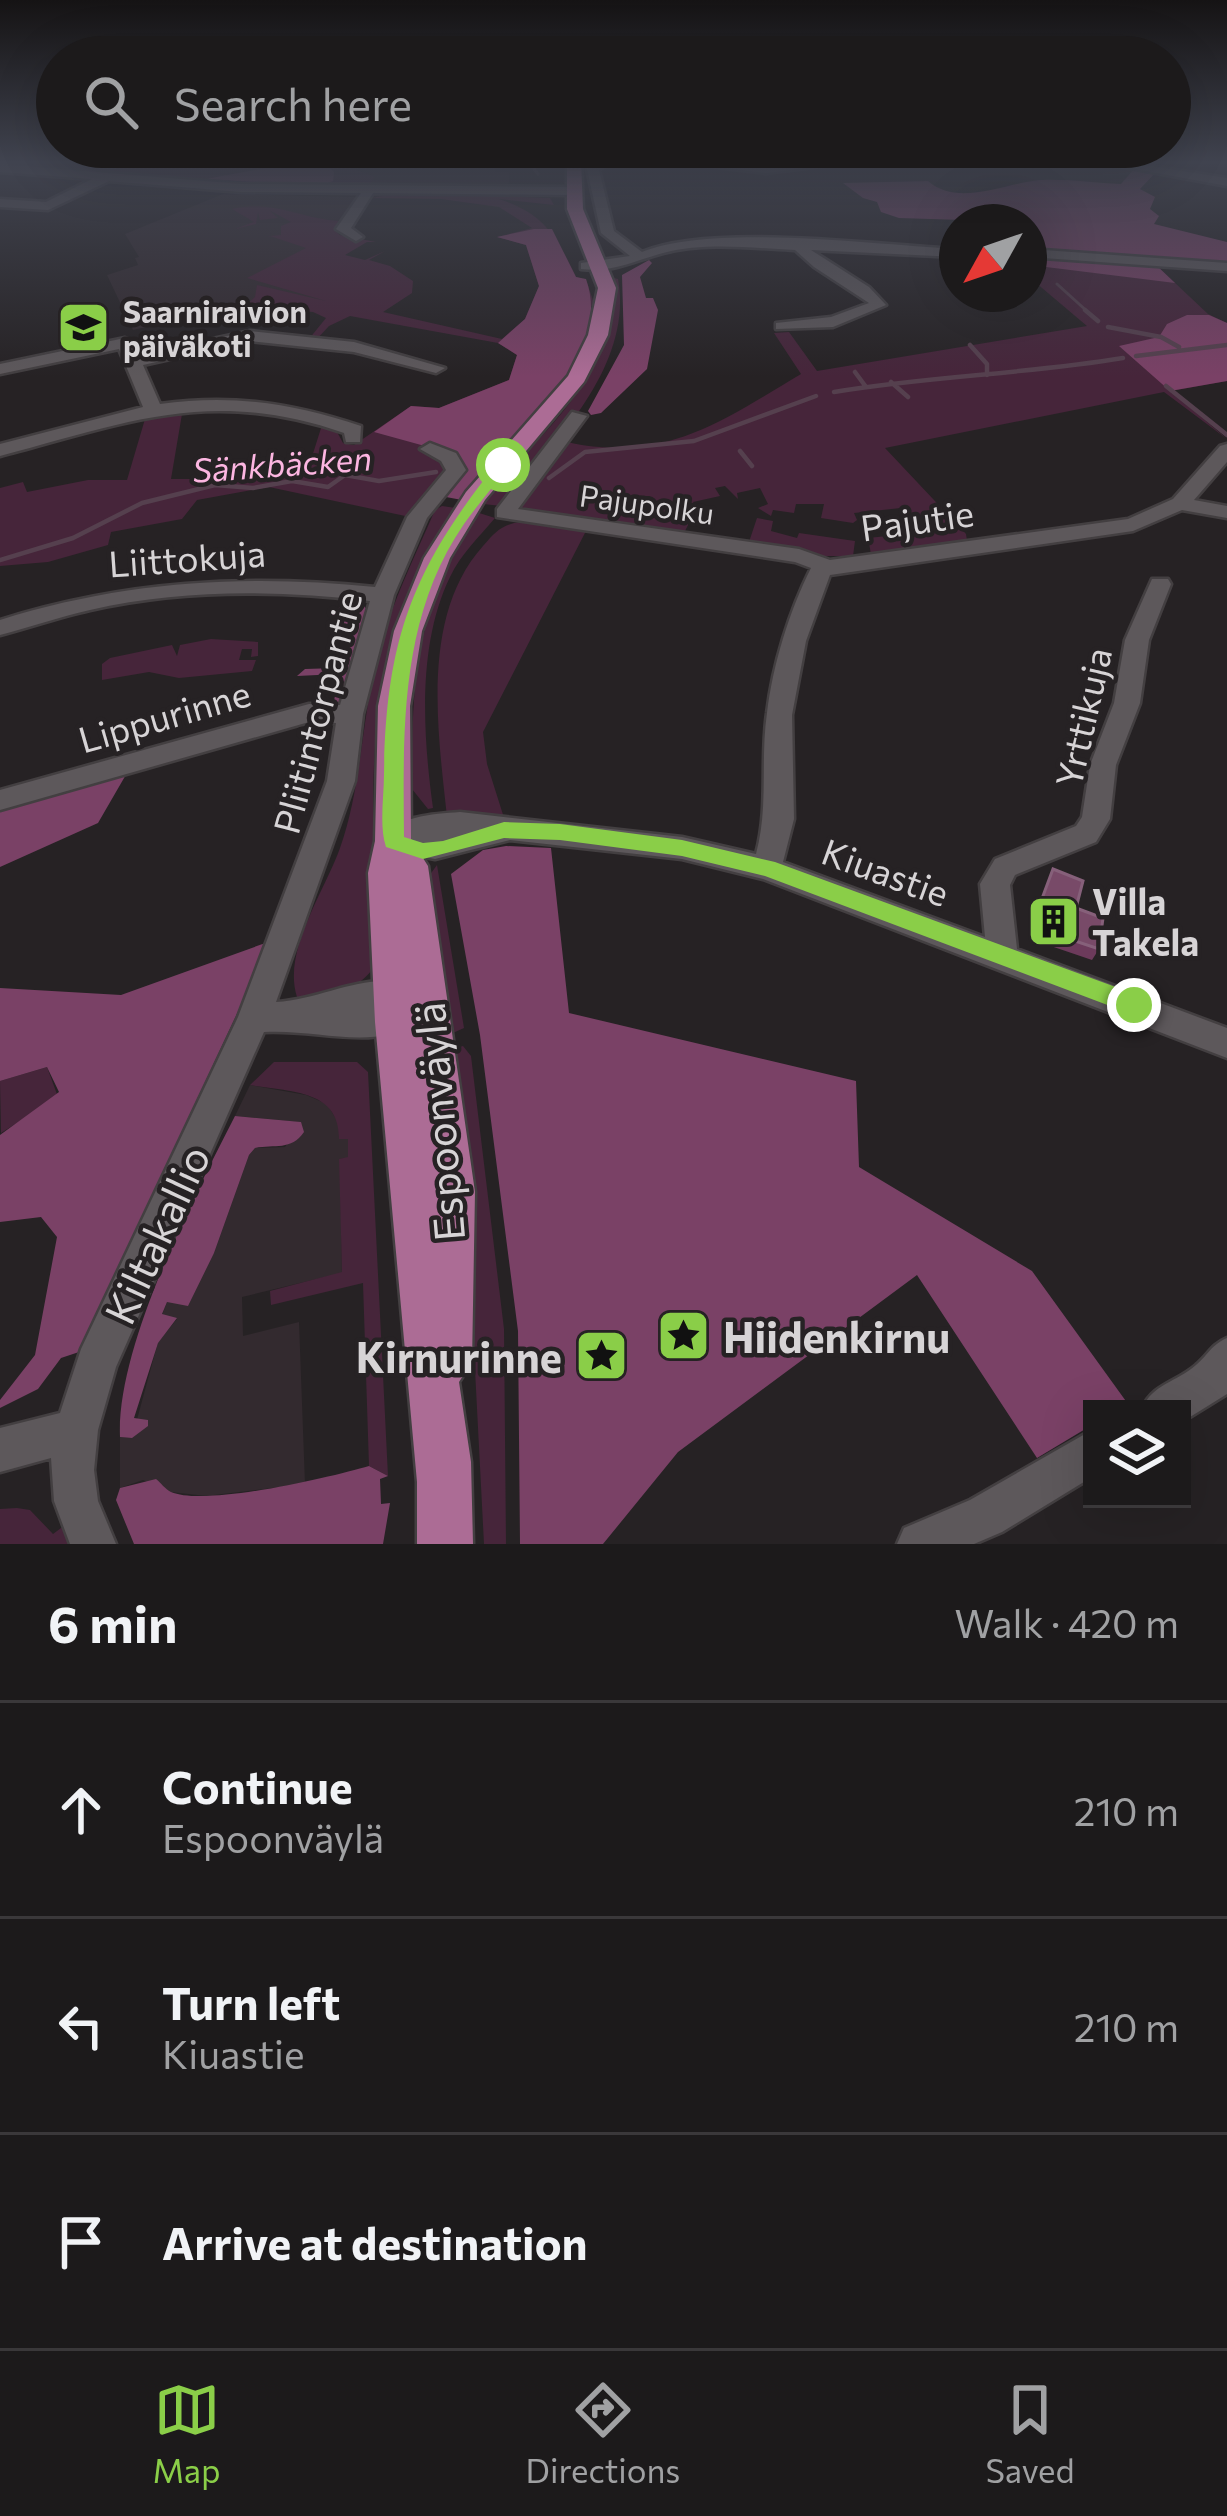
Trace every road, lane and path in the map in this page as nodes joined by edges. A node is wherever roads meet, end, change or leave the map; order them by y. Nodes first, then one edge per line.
1 (350, 233) edge
2 (582, 233) edge
3 (608, 233) edge
4 (356, 237) dead end
5 (799, 245) junction
6 (939, 252) edge
7 (1047, 254) edge
8 (639, 256) junction
9 (596, 266) junction
10 (1227, 267) edge
11 (782, 326) dead end
12 (133, 362) junction
13 (436, 368) dead end
14 (0, 369) edge
15 (154, 413) junction
16 (578, 416) dead end
17 (353, 438) dead end
18 (430, 449) dead end
19 (0, 450) edge
20 (1227, 450) edge
21 (1180, 503) junction
22 (1223, 518) edge
23 (828, 567) junction
24 (1160, 584) dead end
25 (383, 595) junction
26 (0, 628) edge
27 (350, 714) junction
28 (0, 800) edge
29 (394, 842) junction
30 (767, 868) junction
31 (1002, 956) junction
32 (406, 1006) junction
33 (254, 1018) junction
34 (1227, 1043) edge
35 (1227, 1359) edge
36 (1178, 1400) edge
37 (76, 1430) junction
38 (0, 1450) edge
39 (1083, 1457) edge
40 (93, 1544) edge
41 (445, 1544) edge
42 (920, 1544) edge

1 - 4 street
2 - 9 main road, Espoonväylä
3 - 8 street
5 - 6 street
5 - 8 street
5 - 11 street
7 - 10 street
8 - 9 street
9 - 29 main road, Espoonväylä
12 - 13 street
12 - 14 street
12 - 15 street
15 - 17 street
15 - 19 street
16 - 23 street, Pajupolku
18 - 25 street, Pliitintorpantie
20 - 21 street, Pajutie
21 - 22 street
21 - 23 street, Pajutie
23 - 30 street, Pajutie
24 - 31 street, Yrttikuja
25 - 26 street, Liittokuja
25 - 27 street, Pliitintorpantie
27 - 28 street, Lippurinne
27 - 33 street, Pliitintorpantie
29 - 30 street, Kiuastie
29 - 32 main road, Espoonväylä
30 - 31 street, Kiuastie
31 - 34 street, Kiuastie
32 - 33 street
32 - 41 main road, Espoonväylä
33 - 37 street, Kiltakallio
35 - 36 street
37 - 38 street
37 - 40 street, Kiltakallio
39 - 42 street

